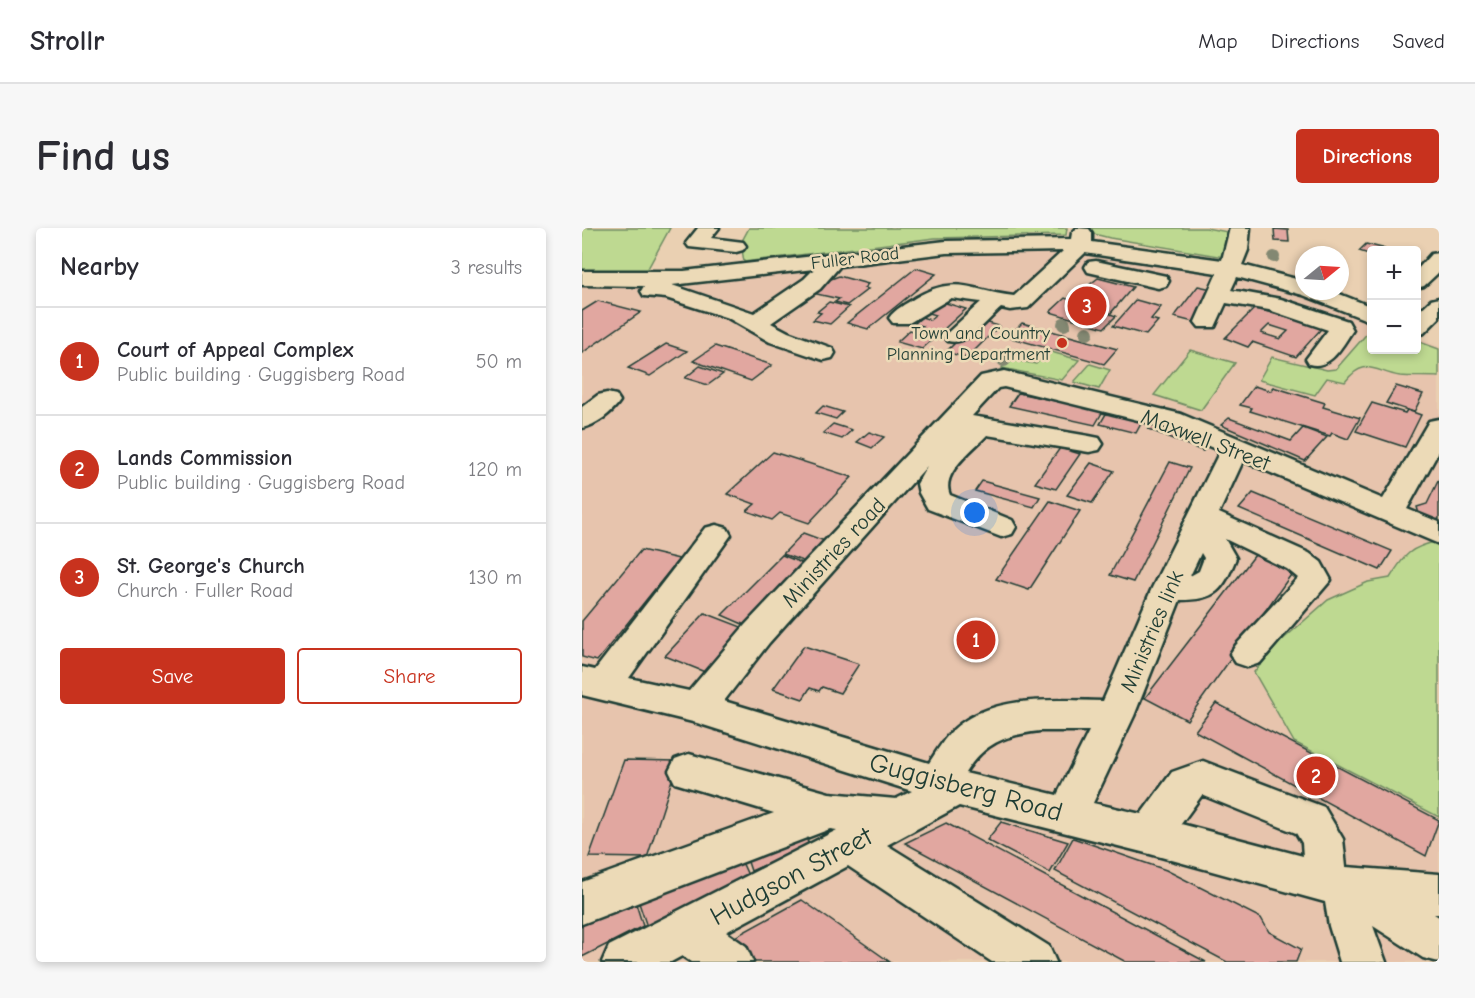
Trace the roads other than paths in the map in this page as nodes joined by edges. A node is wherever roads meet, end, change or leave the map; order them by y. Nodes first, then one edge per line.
1 (709, 228) edge
2 (1240, 228) edge
3 (740, 237) edge
4 (1076, 245) edge
5 (1439, 259) edge
6 (834, 260) junction
7 (1229, 268) junction
8 (738, 272) junction
9 (582, 278) edge
10 (1421, 278) edge
11 (1158, 281) dead end
12 (1295, 286) edge
13 (1295, 292) edge
14 (582, 294) edge
15 (1219, 295) junction
16 (997, 299) junction
17 (1333, 300) edge
18 (1273, 304) junction
19 (1367, 313) edge
20 (901, 318) dead end
21 (757, 322) junction
22 (1208, 322) dead end
23 (1421, 335) edge
24 (956, 336) dead end
25 (1439, 342) edge
26 (823, 353) dead end
27 (1318, 359) dead end
28 (607, 401) dead end
29 (968, 416) junction
30 (582, 420) edge
31 (1439, 427) edge
32 (1089, 444) dead end
33 (1235, 449) junction
34 (1389, 513) junction
35 (1001, 526) dead end
36 (1198, 526) junction
37 (1439, 534) edge
38 (716, 535) dead end
39 (1248, 654) dead end
40 (592, 684) edge
41 (697, 708) junction
42 (1115, 716) junction
43 (689, 771) dead end
44 (946, 785) junction
45 (1068, 814) junction
46 (840, 828) junction
47 (1150, 835) junction
48 (1341, 886) junction
49 (1439, 894) edge
50 (582, 903) edge
51 (684, 931) junction
52 (1439, 942) edge
53 (625, 962) edge
54 (730, 962) edge
55 (1033, 962) edge
56 (1363, 962) edge

1 - 3 street
2 - 7 street
3 - 8 street
4 - 6 street, Fuller Road
4 - 7 street, Fuller Road
4 - 11 street
4 - 16 street
5 - 10 street
6 - 8 street, Fuller Road
6 - 21 street
7 - 12 street, Fuller Road
7 - 15 street
8 - 9 street, Fuller Road
13 - 18 street
14 - 21 street
15 - 18 street
15 - 22 street
16 - 20 street
16 - 24 street
17 - 19 street, Fuller Road
18 - 27 street
21 - 26 street
23 - 25 street
28 - 30 street
29 - 32 street
29 - 33 street, Maxwell Street
29 - 35 street
29 - 41 street, Ministries road
31 - 34 street
33 - 34 street, Maxwell Street
33 - 36 street, Ministries link
34 - 37 street, Maxwell Street
36 - 39 street
36 - 42 street, Ministries link
38 - 40 street
40 - 41 street, Guggisberg Road
41 - 44 street, Guggisberg Road
42 - 44 street
42 - 45 street, Ministries link
43 - 46 street
44 - 45 street, Guggisberg Road
44 - 46 street, Hudgson Street
45 - 47 street, Guggisberg Road
46 - 50 street
46 - 51 street, Hudgson Street
46 - 55 street
47 - 48 street, Guggisberg Road
47 - 48 street
48 - 49 street, Guggisberg Road
48 - 52 street, Guggisberg Road
48 - 56 street
51 - 53 street, Hudgson Street
51 - 54 street

